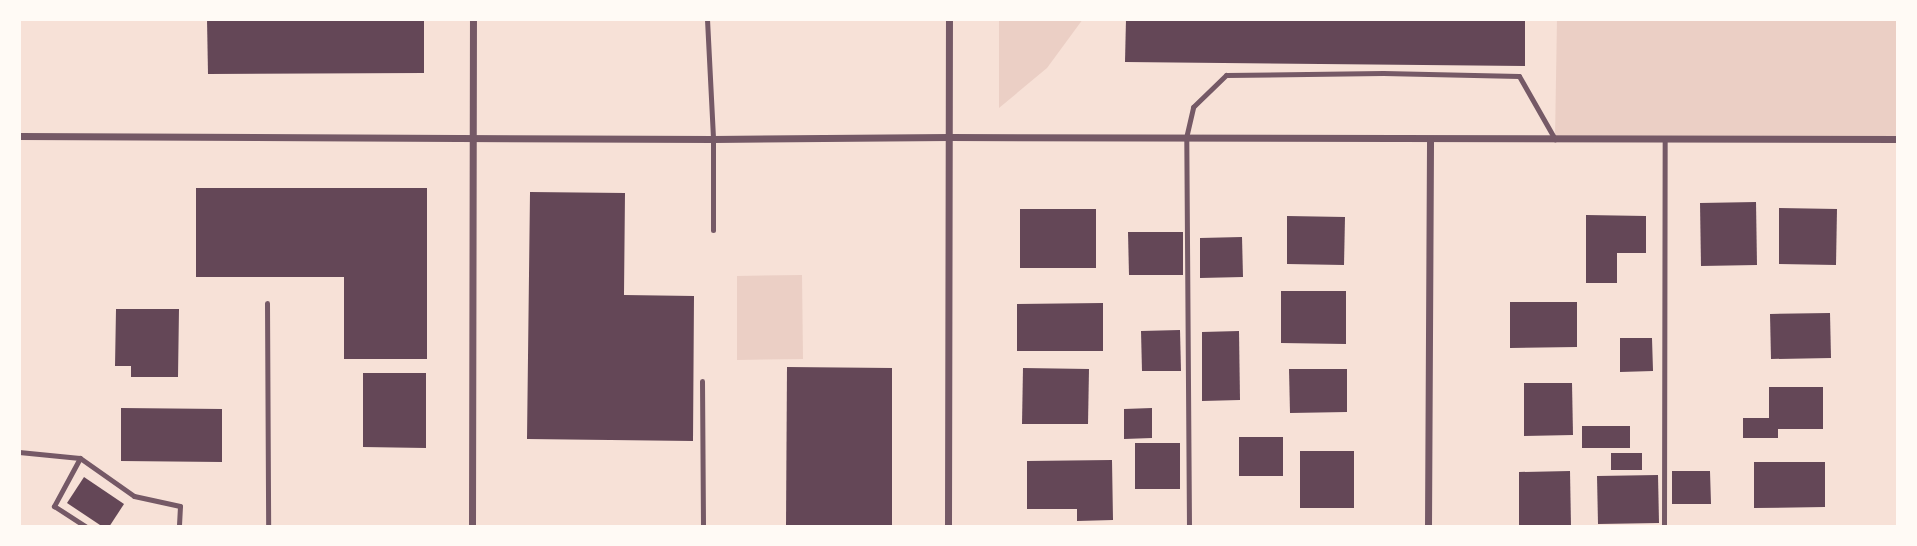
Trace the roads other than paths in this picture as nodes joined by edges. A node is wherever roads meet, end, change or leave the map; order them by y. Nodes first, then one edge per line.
1 (473, 19) edge
2 (707, 19) edge
3 (949, 19) edge
4 (19, 136) edge
5 (949, 136) junction
6 (473, 138) junction
7 (1186, 138) junction
8 (713, 139) junction
9 (1430, 139) junction
10 (1555, 139) junction
11 (1665, 139) junction
12 (1898, 139) edge
13 (713, 230) dead end
14 (267, 303) dead end
15 (702, 381) dead end
16 (19, 452) edge
17 (80, 458) junction
18 (86, 527) edge
19 (179, 527) edge
20 (268, 527) edge
21 (472, 527) edge
22 (703, 527) edge
23 (948, 527) edge
24 (1189, 527) edge
25 (1428, 527) edge
26 (1664, 527) edge

1 - 6 street
2 - 8 lane
3 - 5 street
4 - 6 street
5 - 7 street
5 - 8 street
5 - 23 street
6 - 8 street
6 - 21 street
7 - 9 street
7 - 10 lane
7 - 24 lane
8 - 13 lane
9 - 10 street
9 - 25 street
10 - 11 street
11 - 12 street
11 - 26 lane
14 - 20 lane
15 - 22 lane
16 - 17 lane
17 - 18 lane
17 - 19 lane

